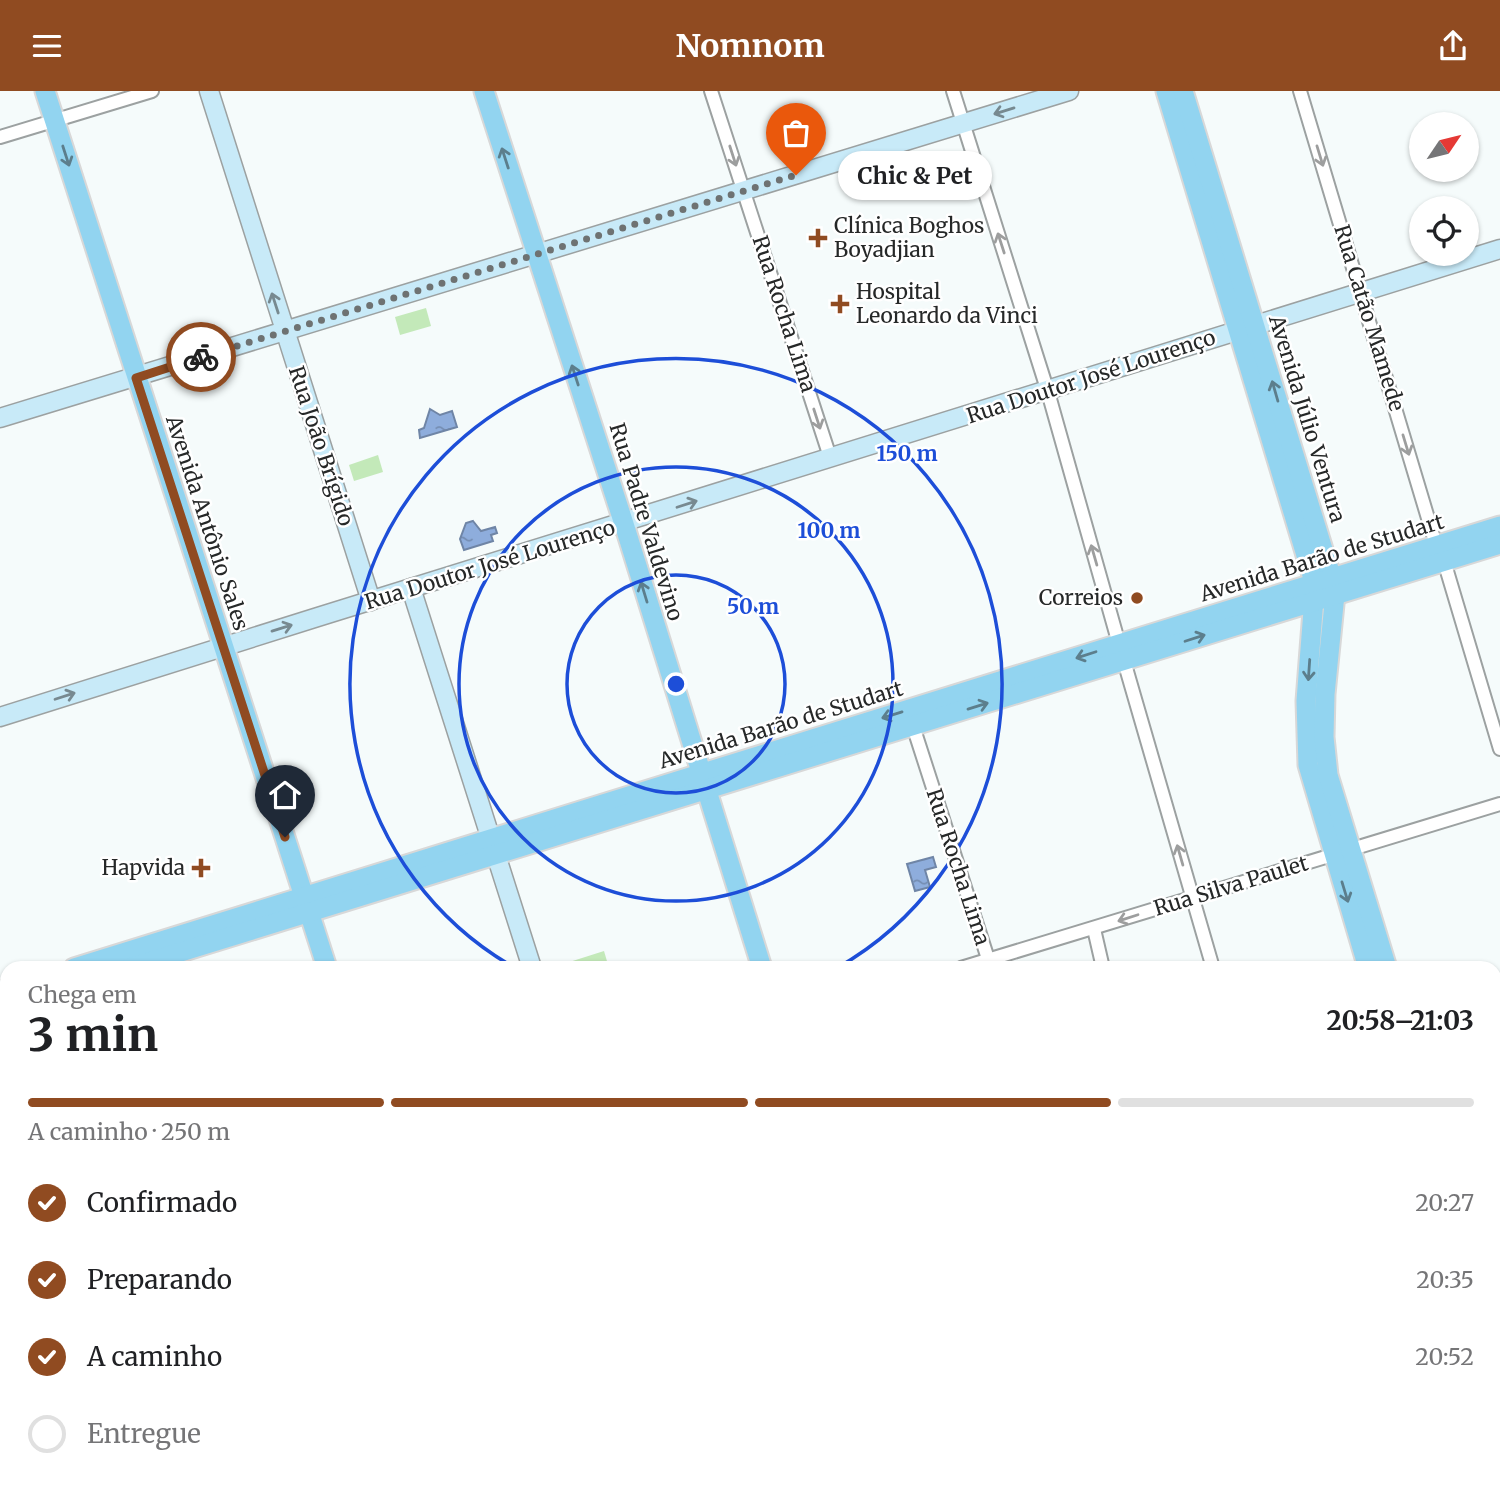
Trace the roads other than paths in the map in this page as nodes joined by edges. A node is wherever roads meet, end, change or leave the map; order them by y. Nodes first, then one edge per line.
1 (46, 91) edge
2 (152, 91) edge
3 (209, 91) edge
4 (484, 91) edge
5 (711, 91) edge
6 (953, 91) edge
7 (1067, 91) edge
8 (1166, 91) edge
9 (1183, 91) edge
10 (1300, 91) edge
11 (54, 120) junction
12 (964, 124) junction
13 (0, 137) edge
14 (744, 190) junction
15 (1500, 249) edge
16 (537, 256) junction
17 (1362, 293) junction
18 (1247, 328) junction
19 (284, 331) junction
20 (136, 378) junction
21 (1048, 392) junction
22 (0, 418) edge
23 (830, 457) junction
24 (624, 524) junction
25 (1500, 526) edge
26 (1500, 544) edge
27 (1440, 553) junction
28 (411, 588) junction
29 (1324, 590) junction
30 (371, 601) junction
31 (223, 646) junction
32 (1121, 653) junction
33 (0, 717) edge
34 (913, 726) junction
35 (1500, 749) edge
36 (702, 782) junction
37 (1500, 804) edge
38 (492, 846) junction
39 (1342, 851) junction
40 (1192, 898) junction
41 (307, 906) junction
42 (1094, 929) junction
43 (100, 961) edge
44 (149, 961) edge
45 (325, 961) edge
46 (530, 961) edge
47 (760, 961) edge
48 (988, 961) edge
49 (998, 961) edge
50 (1101, 961) edge
51 (1211, 961) edge
52 (1366, 961) edge
53 (1384, 961) edge

1 - 11 main road, Avenida Antônio Sales
2 - 11 street
19 -> 3 street, Rua João Brígido
16 -> 4 main road, Rua Padre Valdevino
5 -> 14 street, Rua Rocha Lima
6 - 12 street
7 -> 12 street
8 - 18 main road, Avenida Júlio Ventura
9 - 18 main road, Avenida Júlio Ventura
10 -> 17 street, Rua Catão Mamede
11 - 13 street
11 -> 20 main road, Avenida Antônio Sales
12 - 14 street
21 -> 12 street
14 - 16 street
14 -> 23 street, Rua Rocha Lima
15 - 17 street, Rua Doutor José Lourenço
16 - 19 street
24 -> 16 main road, Rua Padre Valdevino
17 - 18 street, Rua Doutor José Lourenço
17 -> 27 street, Rua Catão Mamede
18 - 21 street, Rua Doutor José Lourenço
18 - 29 main road, Avenida Júlio Ventura
19 - 20 street
19 - 30 street, Rua João Brígido
20 - 22 street
20 - 31 main road, Avenida Antônio Sales
21 - 23 street, Rua Doutor José Lourenço
32 -> 21 street
24 -> 23 street, Rua Doutor José Lourenço
24 - 28 street, Rua Doutor José Lourenço
36 -> 24 main road, Rua Padre Valdevino
25 - 27 main road, Avenida Barão de Studart
26 - 27 main road, Avenida Barão de Studart
27 - 29 main road, Avenida Barão de Studart
27 - 35 street, Rua Catão Mamede
28 - 30 street, Rua Doutor José Lourenço
28 - 38 street
29 - 32 main road, Avenida Barão de Studart
29 - 39 main road, Avenida Júlio Ventura
31 -> 30 street, Rua Doutor José Lourenço
33 -> 31 street, Rua Doutor José Lourenço
31 - 41 main road, Avenida Antônio Sales
34 -> 32 main road, Avenida Barão de Studart
32 -> 36 main road, Avenida Barão de Studart
40 -> 32 street
34 - 36 main road, Avenida Barão de Studart
34 - 48 street, Rua Rocha Lima
36 - 38 main road, Avenida Barão de Studart
36 - 47 main road, Rua Padre Valdevino
37 - 39 street, Rua Silva Paulet
38 - 41 main road, Avenida Barão de Studart
38 - 46 street
39 - 40 street, Rua Silva Paulet
39 -> 52 main road, Avenida Júlio Ventura
39 - 53 main road, Avenida Júlio Ventura
40 -> 42 street, Rua Silva Paulet
40 - 51 street
41 - 43 main road, Avenida Barão de Studart
41 - 44 main road, Avenida Barão de Studart
41 - 45 main road, Avenida Antônio Sales
42 - 49 street, Rua Silva Paulet
42 - 50 street

